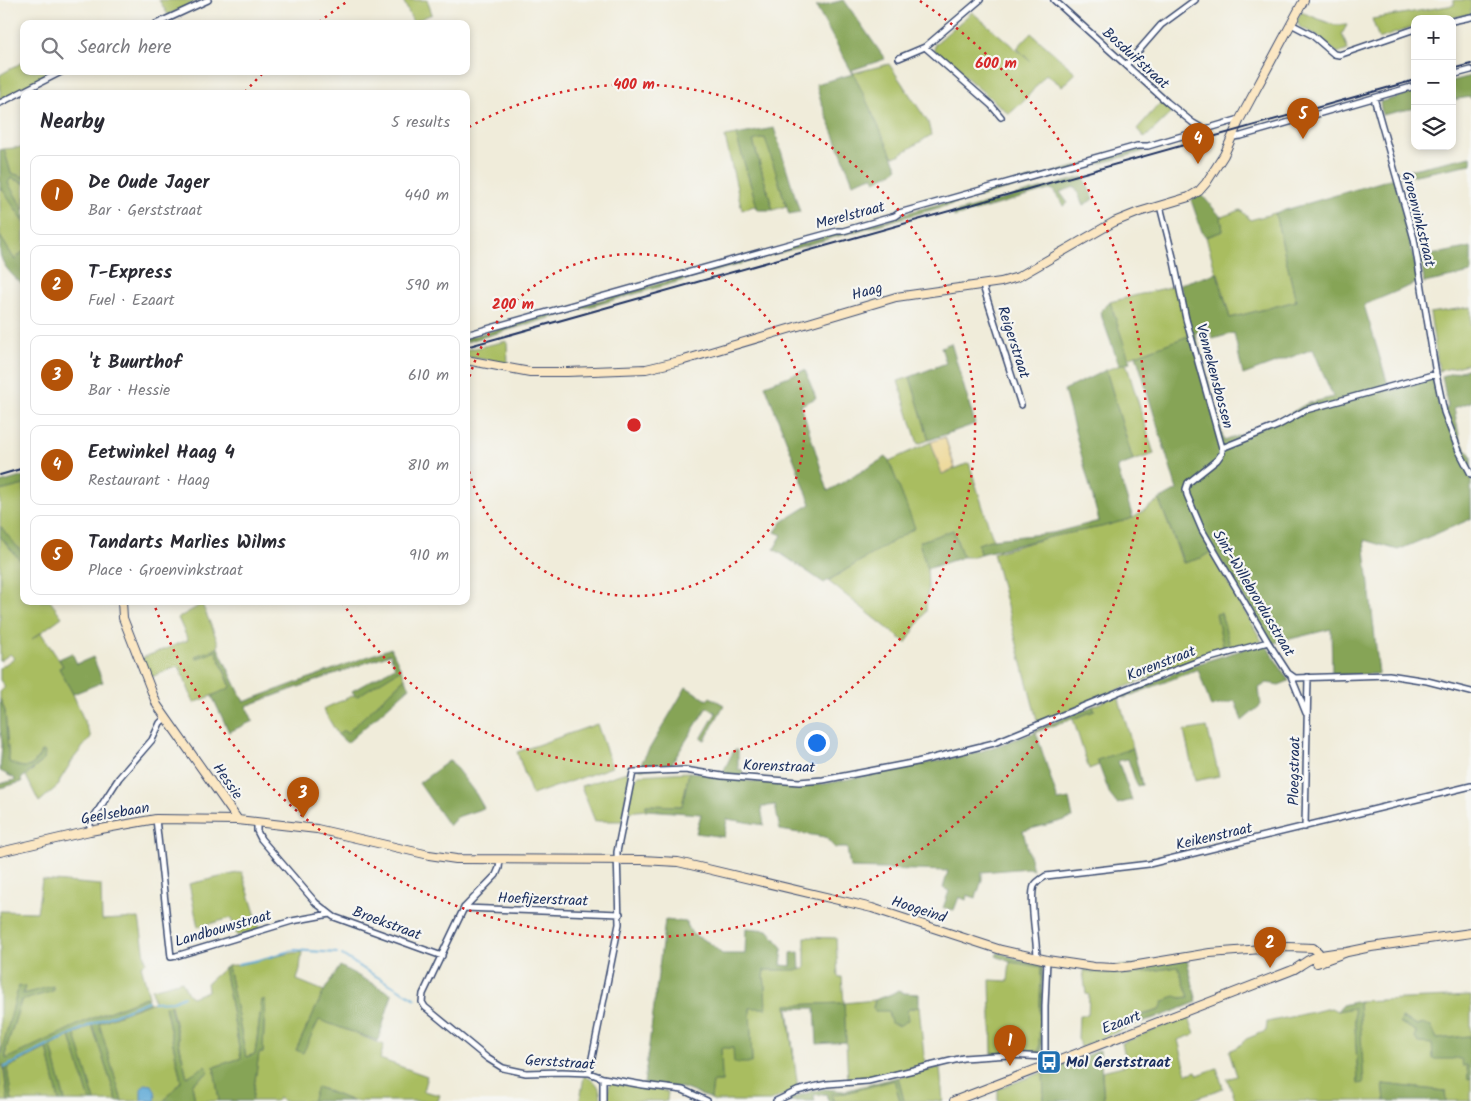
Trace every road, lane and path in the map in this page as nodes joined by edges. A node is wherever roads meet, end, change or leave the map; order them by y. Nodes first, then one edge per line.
1 (208, 0) edge
2 (980, 0) edge
3 (1054, 0) edge
4 (1195, 0) edge
5 (1304, 0) edge
6 (1471, 17) edge
7 (164, 20) edge
8 (1456, 20) edge
9 (1291, 24) junction
10 (1411, 30) edge
11 (925, 48) junction
12 (900, 58) dead end
13 (1126, 65) junction
14 (1471, 70) edge
15 (1456, 74) edge
16 (55, 75) edge
17 (1411, 87) edge
18 (26, 90) edge
19 (20, 93) edge
20 (1374, 98) junction
21 (0, 103) edge
22 (1001, 117) dead end
23 (1240, 119) junction
24 (1204, 130) junction
25 (1233, 137) junction
26 (1160, 206) junction
27 (983, 286) junction
28 (470, 334) edge
29 (470, 361) edge
30 (1436, 374) junction
31 (1021, 405) dead end
32 (1222, 448) junction
33 (1471, 474) edge
34 (122, 605) edge
35 (1268, 642) junction
36 (1291, 676) junction
37 (1308, 677) junction
38 (1471, 692) edge
39 (1307, 716) junction
40 (166, 717) junction
41 (1471, 786) edge
42 (156, 819) junction
43 (238, 820) junction
44 (257, 822) junction
45 (1305, 827) junction
46 (90, 831) junction
47 (0, 852) edge
48 (500, 860) junction
49 (618, 860) junction
50 (464, 908) junction
51 (330, 914) junction
52 (620, 914) junction
53 (1471, 933) edge
54 (442, 956) junction
55 (1037, 958) junction
56 (1320, 959) junction
57 (1047, 960) junction
58 (1044, 1056) junction
59 (1048, 1065) junction
60 (589, 1073) junction
61 (603, 1078) junction
62 (603, 1101) edge
63 (707, 1101) edge
64 (776, 1101) edge
65 (954, 1101) edge

1 - 7 street
2 - 11 street
3 - 13 street, Bosduifstraat
4 - 13 street
5 - 9 street, Haag
6 - 8 street
9 - 10 street
9 - 23 street, Haag
11 - 12 street
11 - 22 street
13 - 24 street, Bosduifstraat
14 - 15 street
16 - 18 street
17 - 20 street
19 - 21 street
20 - 25 street
20 - 30 street, Groenvinkstraat
23 - 24 street, Merelstraat
23 - 25 street, Haag
24 - 28 street, Merelstraat
25 - 26 street, Haag
26 - 27 street, Haag
26 - 32 street, Vennekensbossen
27 - 29 street, Haag
27 - 31 street, Reigerstraat
30 - 32 street, Vennekensbossen
30 - 33 street, Groenvinkstraat
32 - 35 street, Sint-Willebrordusstraat
34 - 40 street, Hessie
35 - 36 street, Sint-Willebrordusstraat
35 - 49 street, Korenstraat
36 - 37 street, Sint-Willebrordusstraat
36 - 39 street, Ploegstraat
37 - 38 street, Sint-Willebrordusstraat
37 - 39 street, Ploegstraat
39 - 45 street, Ploegstraat
40 - 43 street, Hessie
40 - 46 street
41 - 45 street, Keikenstraat
42 - 43 street, Geelsebaan
42 - 46 street, Geelsebaan
42 - 51 street, Landbouwstraat
43 - 44 street, Hessie
44 - 48 street, Hessie
44 - 51 street, Broekstraat
45 - 55 street, Keikenstraat
46 - 47 street, Geelsebaan
48 - 49 street, Hoogeind
48 - 50 street
49 - 52 street, Korenstraat
49 - 55 street, Hoogeind
50 - 52 street, Hoefijzerstraat
50 - 54 street
51 - 54 street, Broekstraat
52 - 60 street, Korenstraat
53 - 56 street, Ezaart
54 - 60 street, Gerststraat
55 - 57 street, Hoogeind
56 - 57 street, Hoogeind
56 - 59 street, Ezaart
57 - 58 street
58 - 59 street
58 - 64 street
59 - 65 street, Ezaart
60 - 61 street, Gerststraat
61 - 62 street
61 - 63 street, Gerststraat

